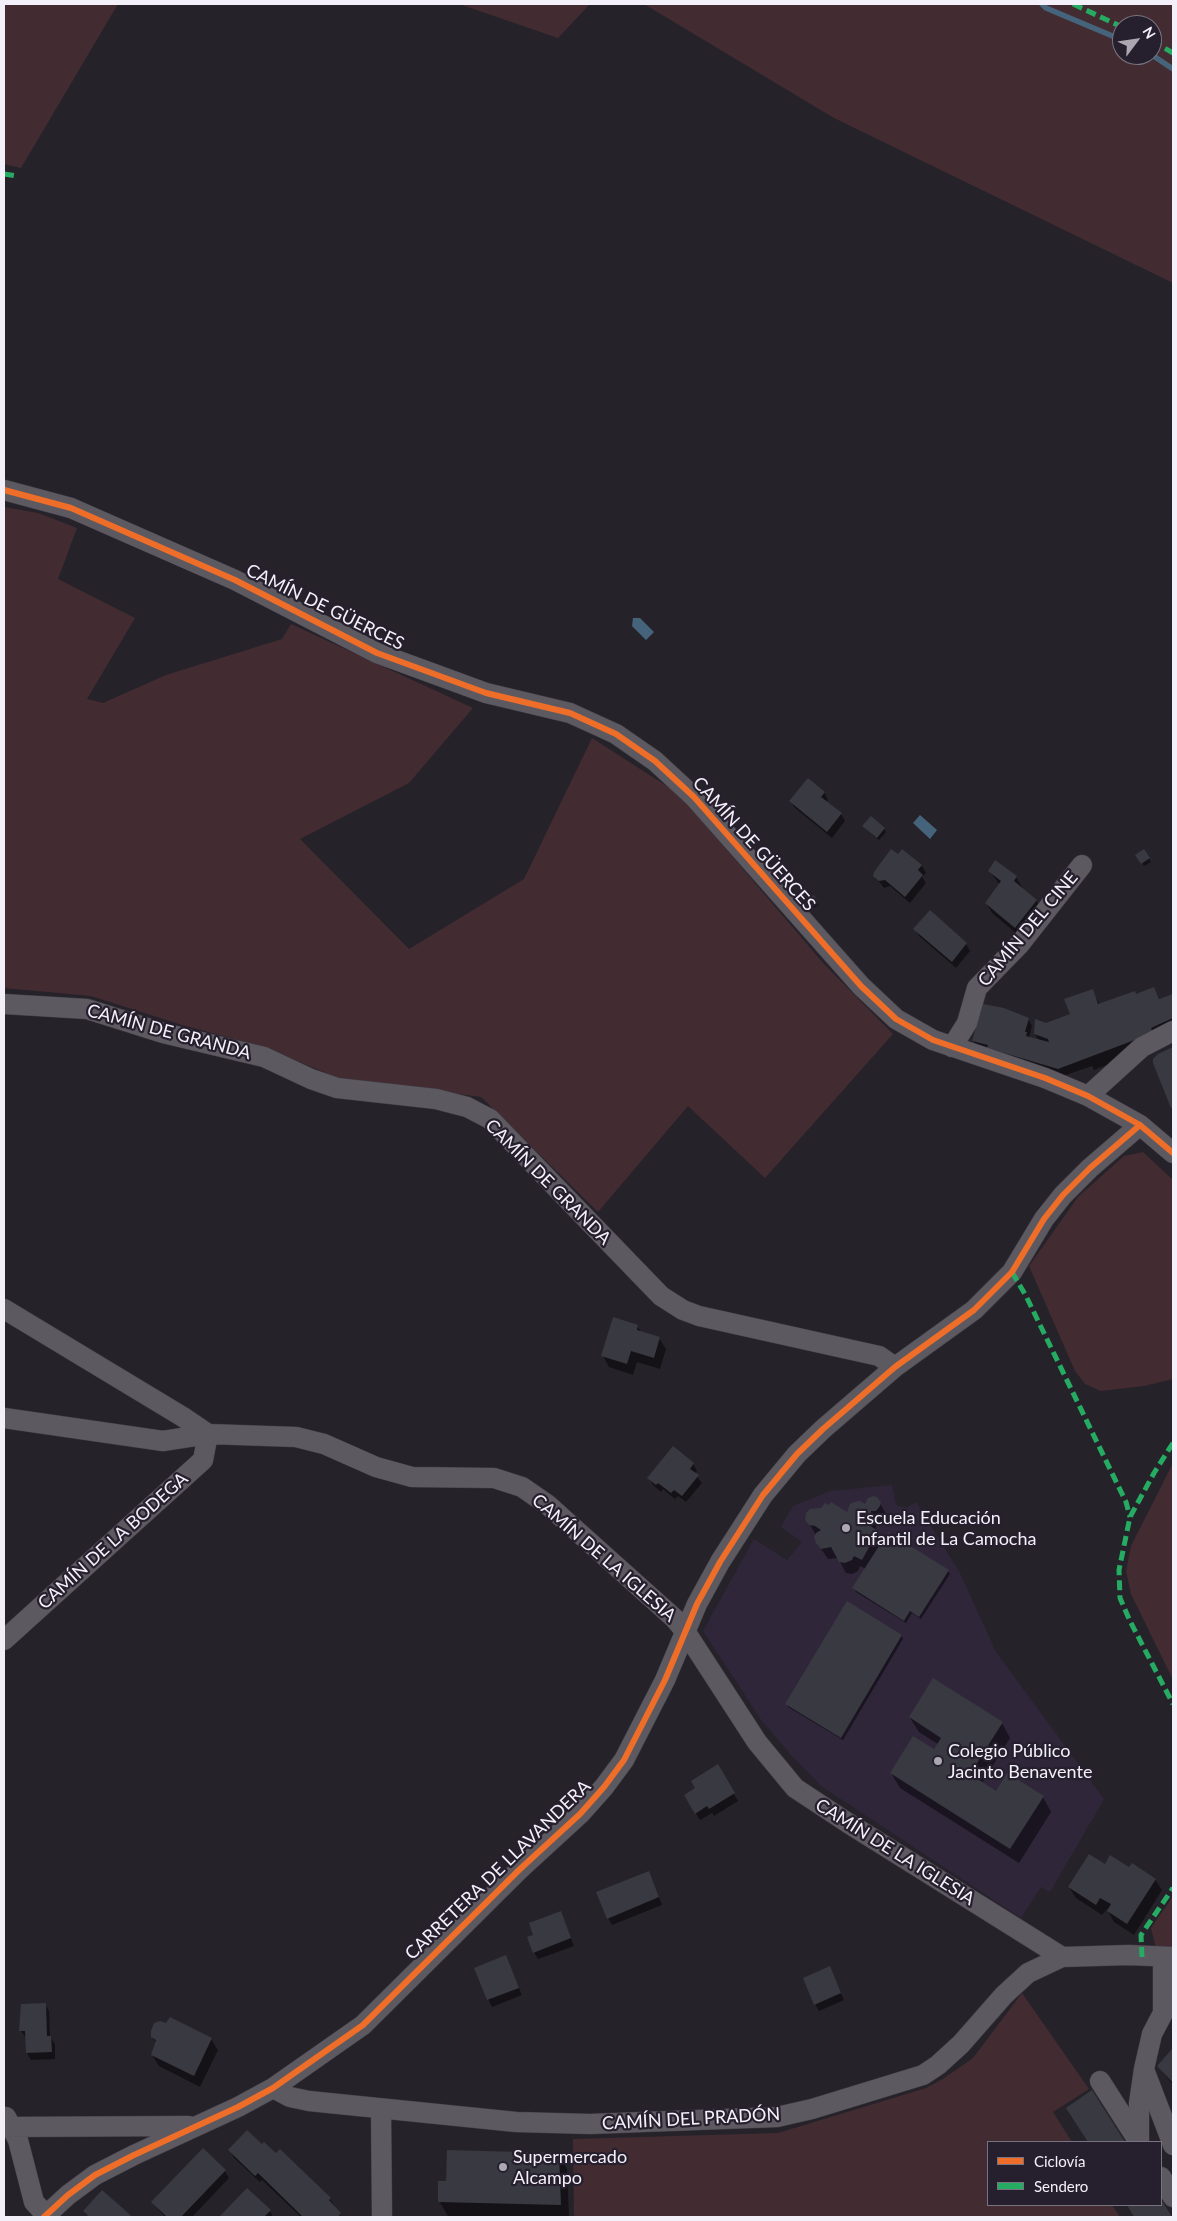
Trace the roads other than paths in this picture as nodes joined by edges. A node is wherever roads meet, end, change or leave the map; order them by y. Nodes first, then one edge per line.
1 (4, 490) edge
2 (1082, 865) dead end
3 (4, 1004) edge
4 (1173, 1031) edge
5 (952, 1047) junction
6 (1088, 1096) junction
7 (1140, 1125) junction
8 (1173, 1153) edge
9 (4, 1309) edge
10 (896, 1368) junction
11 (4, 1418) edge
12 (208, 1434) junction
13 (685, 1631) junction
14 (4, 1640) edge
15 (1062, 1957) junction
16 (1168, 1957) edge
17 (1144, 2069) junction
18 (1100, 2080) dead end
19 (273, 2088) junction
20 (381, 2110) junction
21 (7, 2122) edge
22 (198, 2126) junction
23 (1138, 2141) edge
24 (1139, 2141) edge
25 (1173, 2144) edge
26 (1162, 2179) edge
27 (1173, 2197) edge
28 (45, 2216) edge
29 (382, 2217) edge

1 - 5 street, CAMÍN DE GÜERCES
2 - 5 street, CAMÍN DEL CINE
3 - 10 street, CAMÍN DE GRANDA
4 - 6 street
5 - 6 street, CAMÍN DE GÜERCES
6 - 7 street, CAMÍN DE GÜERCES
7 - 8 street, CAMÍN DE GÜERCES
7 - 10 street, CARRETERA DE LLAVANDERA
9 - 12 street
10 - 13 street, CARRETERA DE LLAVANDERA
11 - 12 street, CAMÍN DE LA IGLESIA
12 - 13 street, CAMÍN DE LA IGLESIA
12 - 14 street, CAMÍN DE LA BODEGA
13 - 15 street, CAMÍN DE LA IGLESIA
13 - 19 street, CARRETERA DE LLAVANDERA
15 - 16 street
15 - 20 street, CAMÍN DEL PRADÓN
16 - 17 street
17 - 24 street
17 - 25 street
18 - 23 street
19 - 20 street, CAMÍN DEL PRADÓN
19 - 22 street, CARRETERA DE LLAVANDERA
20 - 29 street
21 - 22 street
21 - 28 street
22 - 28 street, CARRETERA DE LLAVANDERA
26 - 27 street

